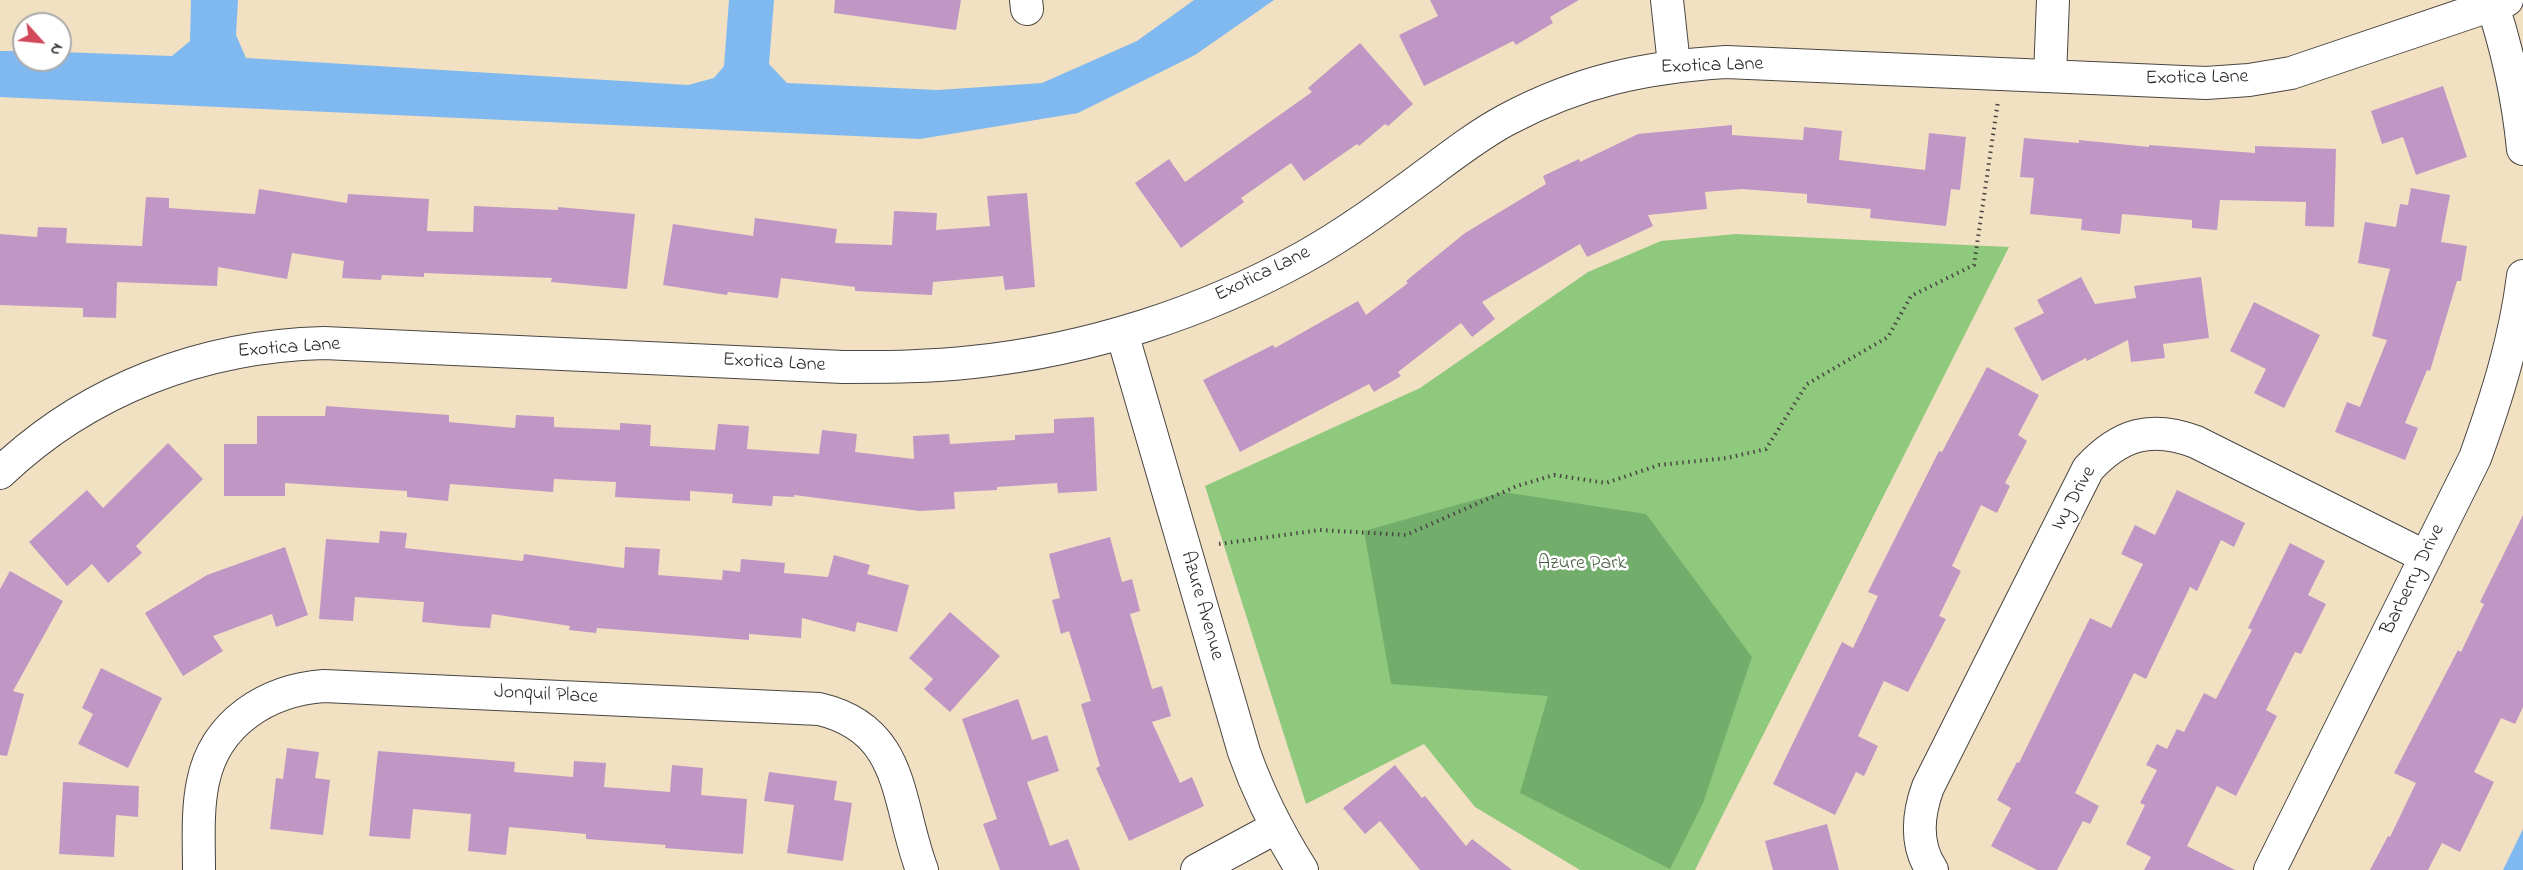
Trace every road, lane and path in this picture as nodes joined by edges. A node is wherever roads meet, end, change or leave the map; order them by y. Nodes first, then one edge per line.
1 (1667, 0) edge
2 (2053, 0) edge
3 (2497, 2) edge
4 (1674, 65) junction
5 (2001, 74) junction
6 (2050, 76) junction
7 (2523, 149) edge
8 (2523, 276) edge
9 (1122, 333) junction
10 (0, 472) edge
11 (1219, 544) dead end
12 (2426, 557) junction
13 (1275, 828) junction
14 (199, 870) edge
15 (922, 870) edge
16 (1197, 870) edge
17 (1302, 870) edge
18 (1932, 870) edge
19 (2270, 870) edge

1 - 4 street
2 - 6 street
3 - 6 street, Exotica Lane
3 - 7 street
4 - 5 street, Exotica Lane
4 - 9 street, Exotica Lane
5 - 6 street, Exotica Lane
5 - 11 path
8 - 12 street, Barberry Drive
9 - 10 street, Exotica Lane
9 - 13 street, Azure Avenue
12 - 18 street, Ivy Drive
12 - 19 street, Barberry Drive
13 - 16 street
13 - 17 street, Azure Avenue
14 - 15 street, Jonquil Place

